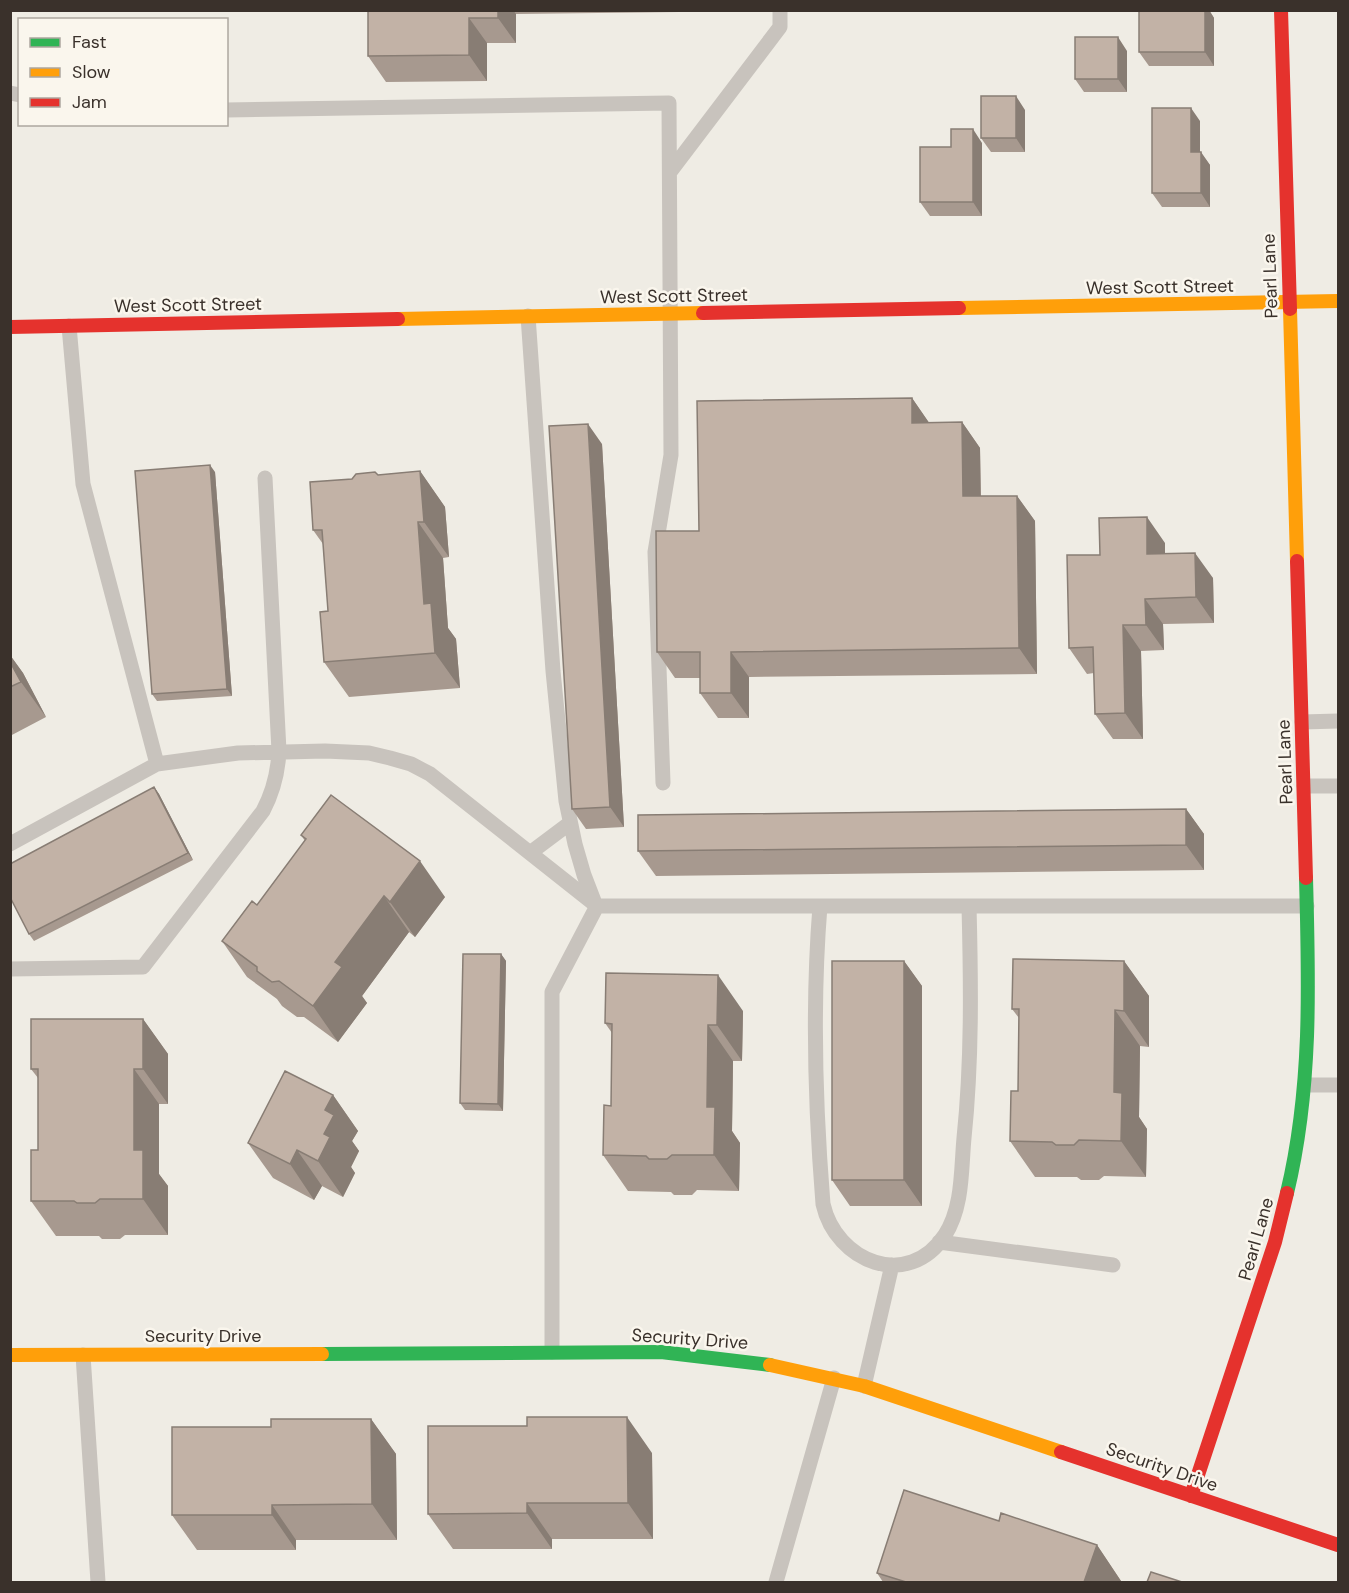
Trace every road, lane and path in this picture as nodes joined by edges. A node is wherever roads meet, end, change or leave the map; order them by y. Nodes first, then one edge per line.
1 (780, 10) edge
2 (1281, 10) edge
3 (228, 110) edge
4 (670, 172) junction
5 (1338, 301) edge
6 (1289, 302) junction
7 (670, 314) junction
8 (528, 316) junction
9 (69, 326) junction
10 (10, 327) edge
11 (265, 478) dead end
12 (1338, 721) edge
13 (1302, 722) junction
14 (279, 751) junction
15 (157, 764) junction
16 (663, 783) dead end
17 (1304, 786) junction
18 (1338, 786) edge
19 (570, 823) junction
20 (10, 844) edge
21 (530, 853) junction
22 (597, 906) junction
23 (820, 906) junction
24 (969, 906) junction
25 (1307, 906) junction
26 (10, 969) edge
27 (1305, 1085) junction
28 (1338, 1085) edge
29 (939, 1242) junction
30 (1113, 1264) dead end
31 (892, 1265) junction
32 (552, 1352) junction
33 (10, 1355) edge
34 (83, 1355) junction
35 (834, 1378) junction
36 (864, 1386) junction
37 (1191, 1496) junction
38 (1338, 1545) edge
39 (98, 1582) edge
40 (776, 1582) edge

1 - 4 lane
2 - 6 street, Pearl Lane
3 - 4 lane
4 - 7 lane
5 - 6 street, West Scott Street
6 - 7 street, West Scott Street
6 - 13 street, Pearl Lane
7 - 8 street, West Scott Street
7 - 16 lane
8 - 9 street, West Scott Street
8 - 19 lane
9 - 10 street, West Scott Street
9 - 15 lane
11 - 14 lane
12 - 13 lane
13 - 17 street, Pearl Lane
14 - 15 lane
14 - 21 lane
14 - 26 lane
15 - 20 lane
17 - 18 lane
17 - 25 street, Pearl Lane
19 - 21 lane
19 - 22 lane
21 - 22 lane
22 - 23 lane
22 - 32 lane
23 - 24 lane
23 - 31 lane
24 - 25 lane
24 - 29 lane
25 - 27 street, Pearl Lane
27 - 28 lane
27 - 37 street, Pearl Lane
29 - 30 lane
29 - 31 lane
31 - 36 lane
32 - 34 street, Security Drive
32 - 35 street, Security Drive
33 - 34 street, Security Drive
34 - 39 lane
35 - 36 street, Security Drive
35 - 40 lane
36 - 37 street, Security Drive
37 - 38 street, Security Drive

